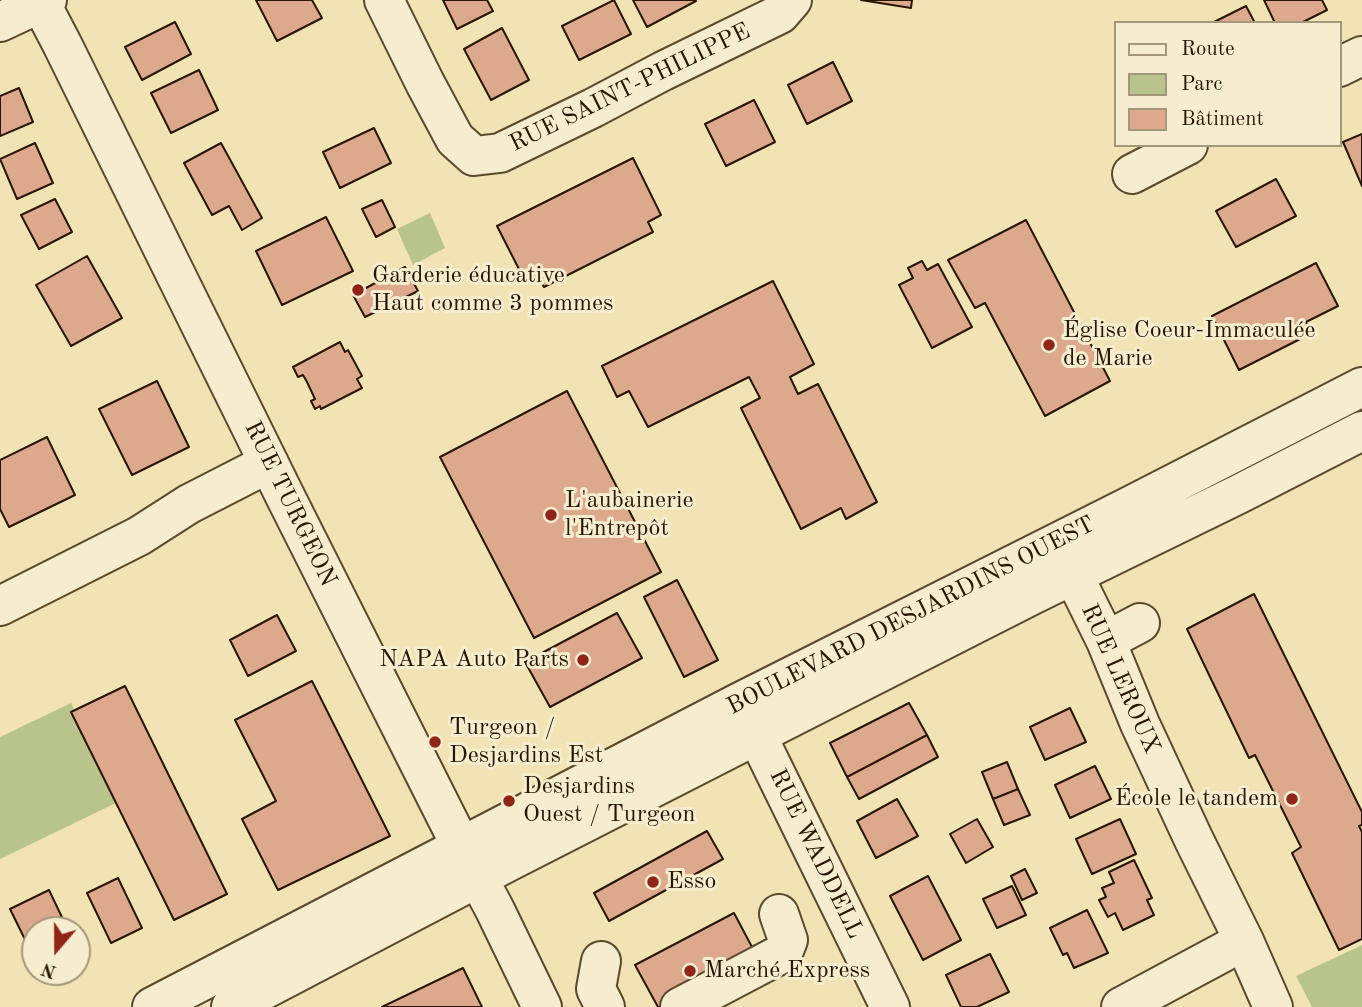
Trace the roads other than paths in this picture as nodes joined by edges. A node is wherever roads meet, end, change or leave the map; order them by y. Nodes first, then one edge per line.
1 (384, 0) edge
2 (792, 0) edge
3 (42, 1) edge
4 (0, 22) edge
5 (1362, 56) edge
6 (1341, 66) edge
7 (1184, 147) edge
8 (1132, 174) dead end
9 (1362, 387) edge
10 (1362, 431) edge
11 (269, 463) junction
12 (1056, 542) junction
13 (1073, 576) junction
14 (0, 606) edge
15 (1140, 622) dead end
16 (1105, 641) junction
17 (749, 718) junction
18 (469, 862) junction
19 (779, 914) dead end
20 (1244, 941) junction
21 (601, 961) dead end
22 (152, 1007) edge
23 (231, 1007) edge
24 (542, 1007) edge
25 (605, 1007) edge
26 (680, 1007) edge
27 (890, 1007) edge
28 (1121, 1007) edge
29 (1273, 1007) edge

1 - 2 street, RUE SAINT-PHILIPPE
3 - 4 street
3 - 11 street, RUE TURGEON
5 - 6 street
7 - 8 street
9 - 12 street, BOULEVARD DESJARDINS OUEST
10 - 13 street, BOULEVARD DESJARDINS OUEST
11 - 14 street
11 - 18 street, RUE TURGEON
12 - 13 street, RUE LEROUX
12 - 17 street, BOULEVARD DESJARDINS OUEST
13 - 16 street, RUE LEROUX
13 - 17 street, BOULEVARD DESJARDINS OUEST
15 - 16 street
16 - 20 street, RUE LEROUX
17 - 18 street, BOULEVARD DESJARDINS OUEST
17 - 27 street, RUE WADDELL
18 - 22 street
18 - 23 street
18 - 24 street, RUE TURGEON
19 - 26 street
20 - 28 street
20 - 29 street, RUE LEROUX
21 - 25 street

